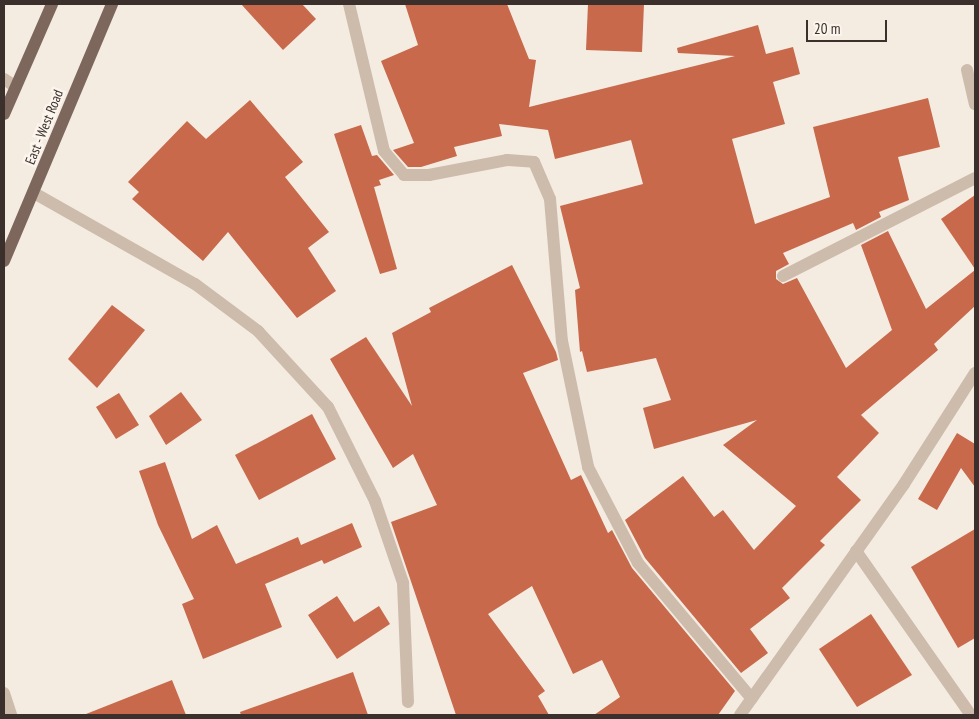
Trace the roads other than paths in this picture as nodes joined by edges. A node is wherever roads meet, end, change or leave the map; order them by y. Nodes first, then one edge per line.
1 (52, 4) edge
2 (112, 4) edge
3 (349, 4) edge
4 (967, 70) dead end
5 (4, 79) edge
6 (16, 87) junction
7 (975, 104) edge
8 (4, 114) edge
9 (975, 178) edge
10 (34, 193) junction
11 (4, 260) edge
12 (783, 276) dead end
13 (975, 373) edge
14 (856, 551) junction
15 (4, 693) edge
16 (752, 698) junction
17 (408, 702) dead end
18 (11, 715) edge
19 (740, 715) edge
20 (971, 715) edge

1 - 6 main road
2 - 10 main road, East - West Road
3 - 16 street
4 - 7 street
5 - 6 street
6 - 8 main road
9 - 12 street
10 - 11 main road, East - West Road
10 - 17 street
13 - 14 street
14 - 16 street
14 - 20 street
15 - 18 street
16 - 19 street

